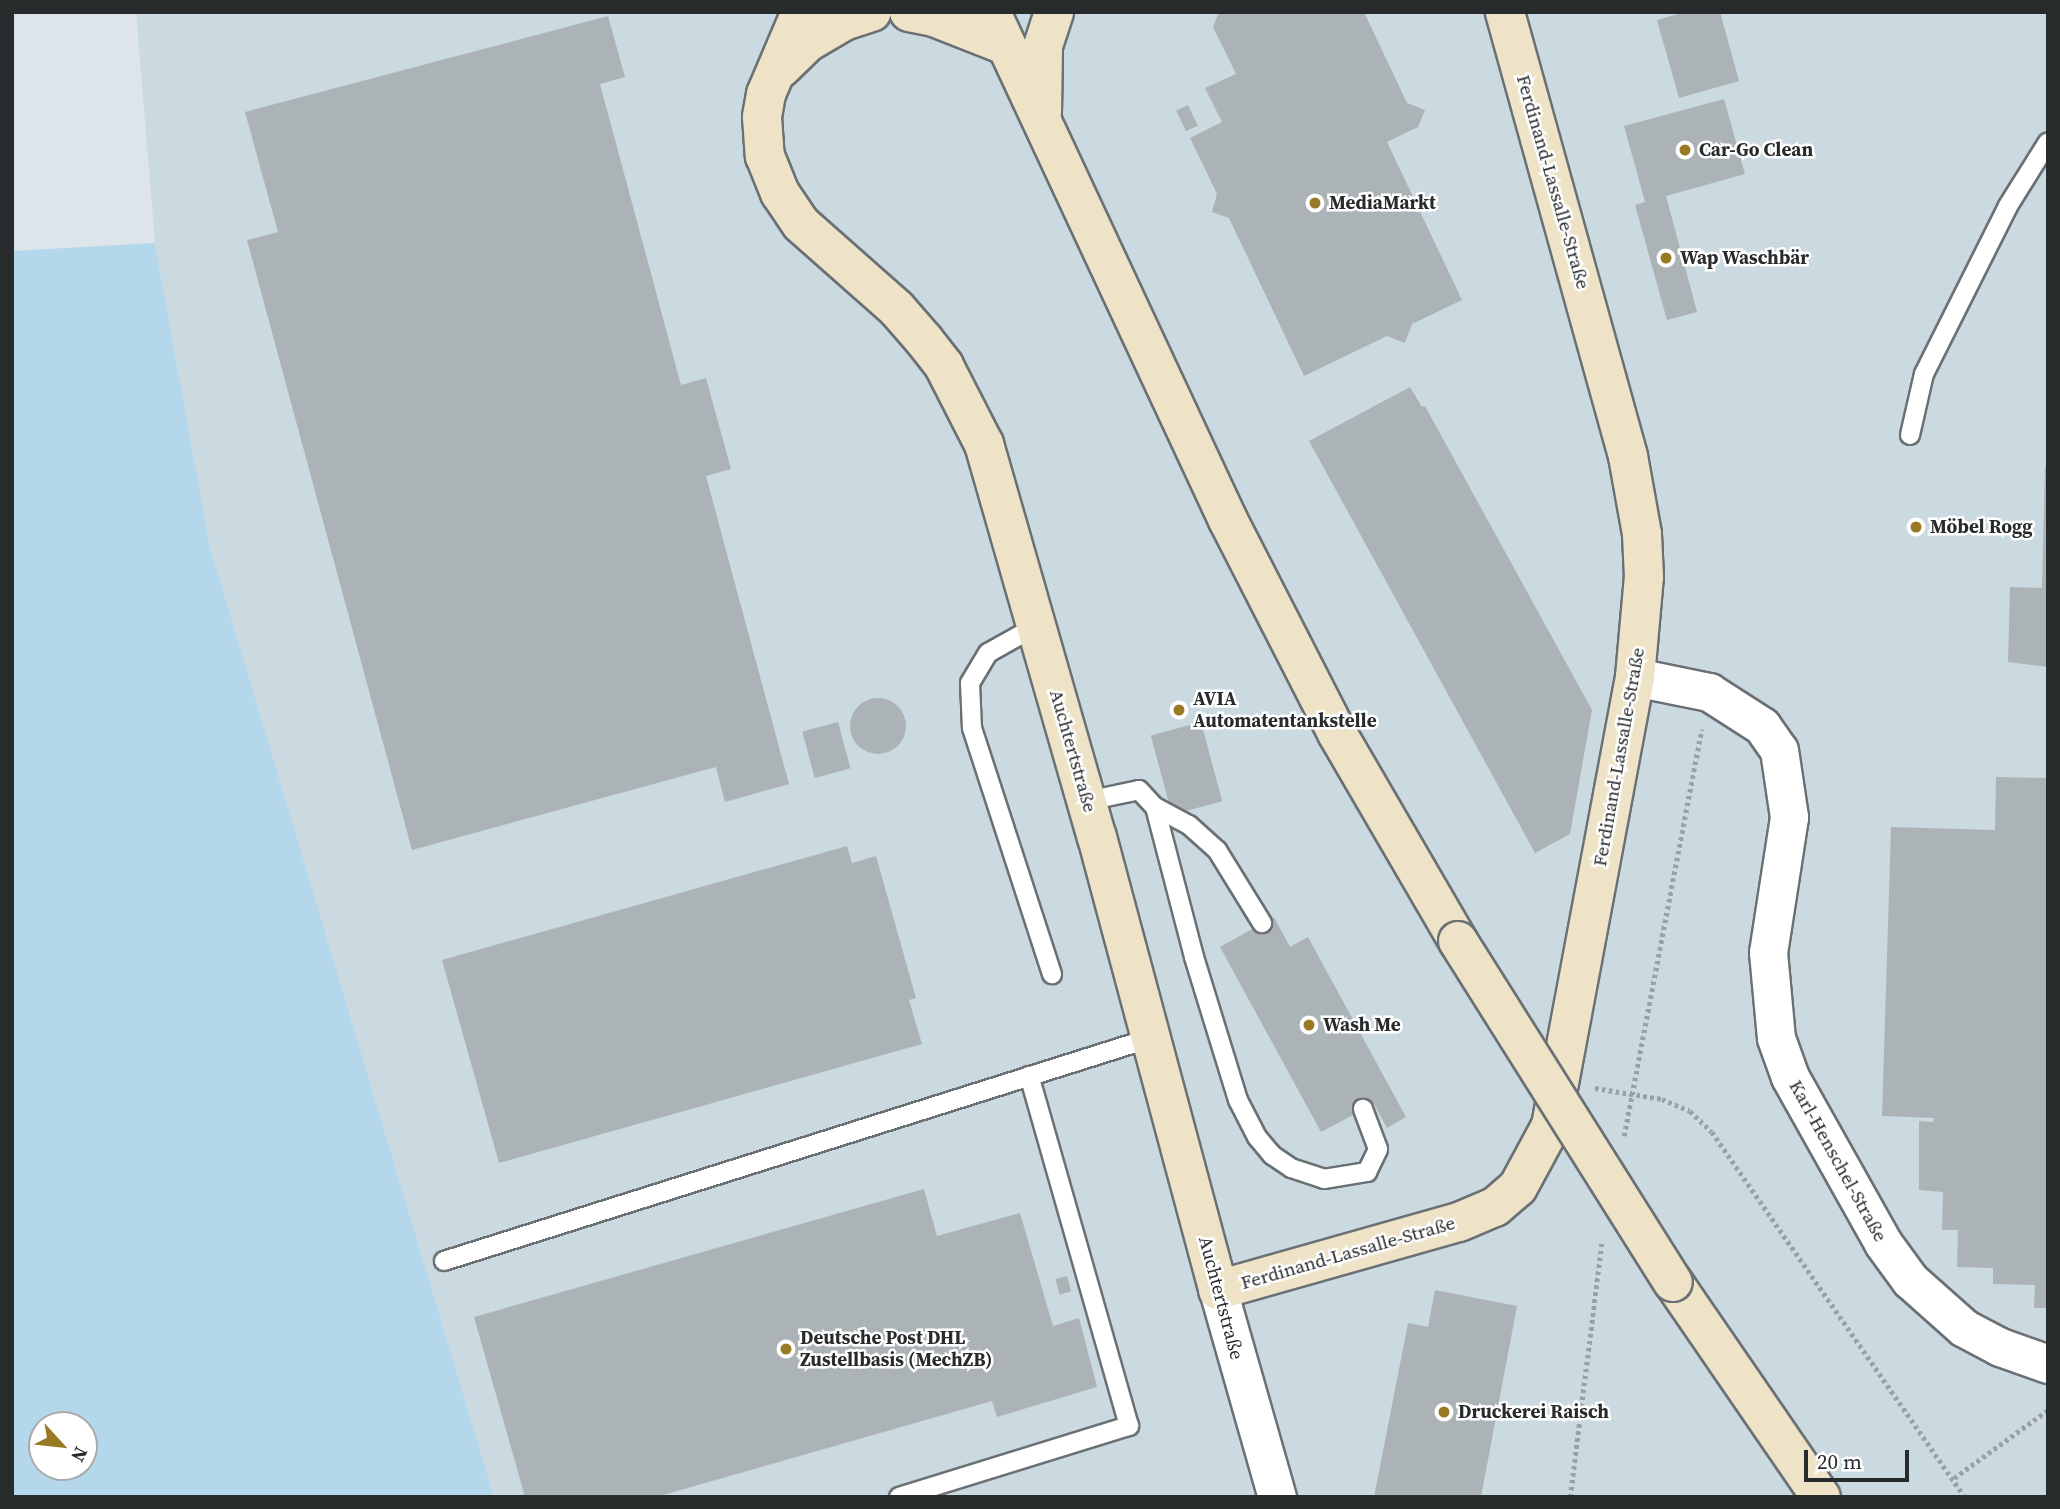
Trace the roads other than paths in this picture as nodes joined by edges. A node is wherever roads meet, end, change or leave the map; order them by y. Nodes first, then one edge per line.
1 (801, 12) edge
2 (872, 12) edge
3 (909, 12) edge
4 (1054, 12) edge
5 (1505, 12) edge
6 (998, 29) edge
7 (777, 72) junction
8 (1043, 130) junction
9 (2048, 142) edge
10 (1910, 435) dead end
11 (1038, 625) junction
12 (1635, 677) junction
13 (1087, 801) junction
14 (1155, 807) junction
15 (1262, 923) dead end
16 (1052, 974) dead end
17 (1151, 1038) junction
18 (1028, 1076) junction
19 (1363, 1109) dead end
20 (444, 1261) dead end
21 (1218, 1290) junction
22 (2048, 1364) edge
23 (899, 1497) edge
24 (1277, 1497) edge
25 (1821, 1497) edge

1 - 7 street, Auchtertstraße
2 - 7 street
3 - 6 street
4 - 8 street
5 - 12 street, Ferdinand-Lassalle-Straße
6 - 8 street
7 - 11 street, Auchtertstraße
8 - 25 street, bridge
9 - 10 lane
11 - 13 street, Auchtertstraße
11 - 16 lane
12 - 21 street, Ferdinand-Lassalle-Straße
12 - 22 street, Karl-Henschel-Straße
13 - 14 lane
13 - 17 street, Auchtertstraße
14 - 15 lane
14 - 19 lane
17 - 18 lane
17 - 21 street, Auchtertstraße
18 - 20 lane
18 - 23 lane
21 - 24 street, Auchtertstraße

